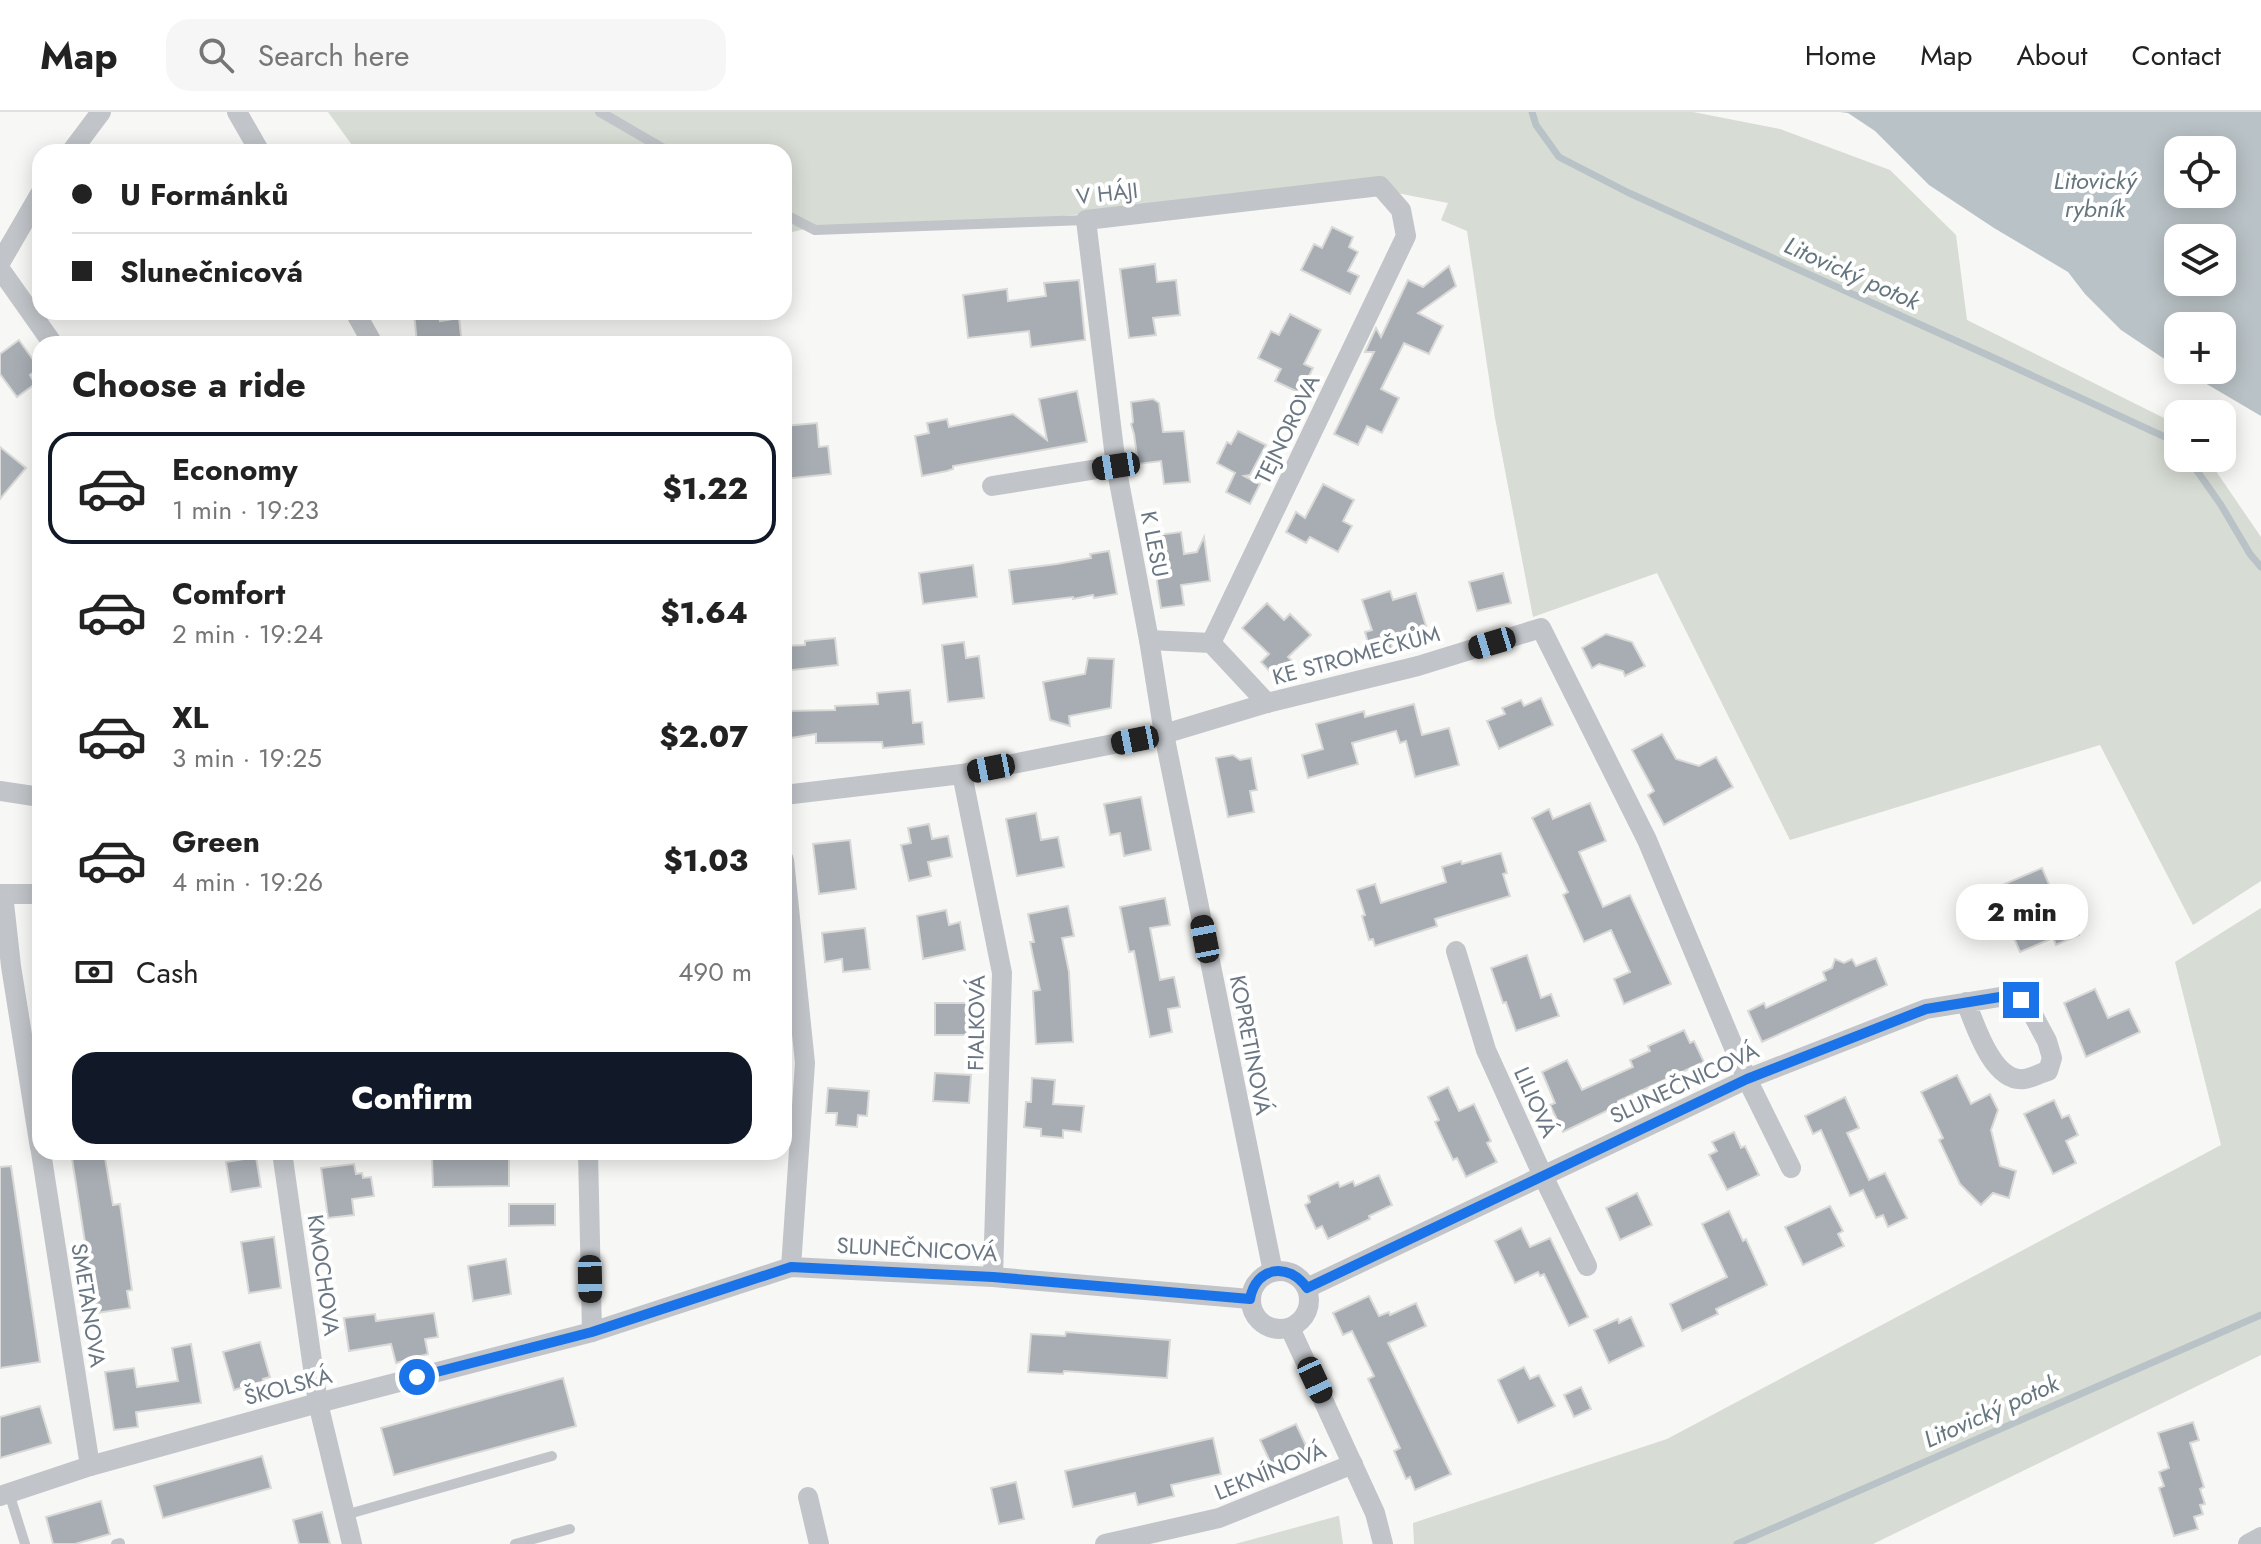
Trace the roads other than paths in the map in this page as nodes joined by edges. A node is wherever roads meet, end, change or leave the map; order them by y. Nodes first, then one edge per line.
1 (101, 112) edge
2 (237, 112) edge
3 (600, 112) edge
4 (77, 144) edge
5 (255, 144) edge
6 (655, 144) edge
7 (32, 208) edge
8 (792, 218) edge
9 (1086, 220) junction
10 (1406, 236) joint
11 (0, 266) edge
12 (32, 313) edge
13 (1116, 466) junction
14 (992, 486) dead end
15 (1149, 640) junction
16 (1211, 643) junction
17 (1267, 703) junction
18 (1164, 734) junction
19 (962, 774) junction
20 (0, 791) edge
21 (792, 794) edge
22 (32, 796) edge
23 (1, 894) edge
24 (32, 894) edge
25 (792, 937) edge
26 (1456, 951) dead end
27 (1966, 1002) junction
28 (1747, 1079) junction
29 (32, 1099) edge
30 (42, 1160) edge
31 (283, 1160) edge
32 (588, 1160) edge
33 (1791, 1168) dead end
34 (1543, 1176) junction
35 (1587, 1266) dead end
36 (791, 1267) junction
37 (1273, 1272) junction
38 (993, 1277) junction
39 (1307, 1288) junction
40 (1250, 1299) junction
41 (1290, 1328) junction
42 (592, 1332) junction
43 (318, 1403) junction
44 (552, 1456) dead end
45 (1353, 1464) junction
46 (90, 1466) junction
47 (4, 1494) edge
48 (808, 1497) dead end
49 (345, 1515) junction
50 (570, 1529) dead end
51 (2261, 1537) edge
52 (25, 1544) edge
53 (352, 1544) edge
54 (515, 1544) edge
55 (819, 1544) edge
56 (1105, 1544) edge
57 (1383, 1544) edge
58 (2248, 1544) edge

1 - 4 street
2 - 5 street
3 - 6 lane
7 - 11 street
8 - 9 lane, V HÁJI
9 - 10 street, V HÁJI
9 - 13 street, K LESU
10 - 16 street, TEJNOROVA
11 - 12 street
13 - 14 street
13 - 15 street, K LESU
15 - 16 street
15 - 18 street, K LESU
16 - 17 street
17 - 18 street, KE STROMEČKŮM
17 - 28 street, KE STROMEČKŮM
18 - 19 street, KE STROMEČKŮM
18 - 37 street, KOPRETINOVÁ
19 - 21 street, KE STROMEČKŮM
19 - 38 street, FIALKOVÁ
20 - 22 street
23 - 24 street
23 - 29 street, SMETANOVA
25 - 36 street
26 - 34 street, LILIOVÁ
27 - 27 street, SLUNEČNICOVÁ
27 - 28 street, SLUNEČNICOVÁ
28 - 33 street, KE STROMEČKŮM
28 - 34 street, SLUNEČNICOVÁ
30 - 46 street, SMETANOVA
31 - 43 street, KMOCHOVA
32 - 42 street
34 - 35 street, LILIOVÁ
34 - 39 street, SLUNEČNICOVÁ
36 - 38 street, SLUNEČNICOVÁ
36 - 42 street, SLUNEČNICOVÁ
37 - 39 street
37 - 40 street
38 - 40 street, SLUNEČNICOVÁ
39 - 41 street
40 - 41 street
41 - 45 street, LEKNÍNOVÁ
42 - 43 street, ŠKOLSKÁ
43 - 46 street, ŠKOLSKÁ
43 - 49 street, KMOCHOVA
44 - 49 lane
45 - 56 street, LEKNÍNOVÁ
45 - 57 street
46 - 47 street, ŠKOLSKÁ
47 - 52 lane
48 - 55 street
49 - 53 street, KMOCHOVA
50 - 54 lane
51 - 58 street

